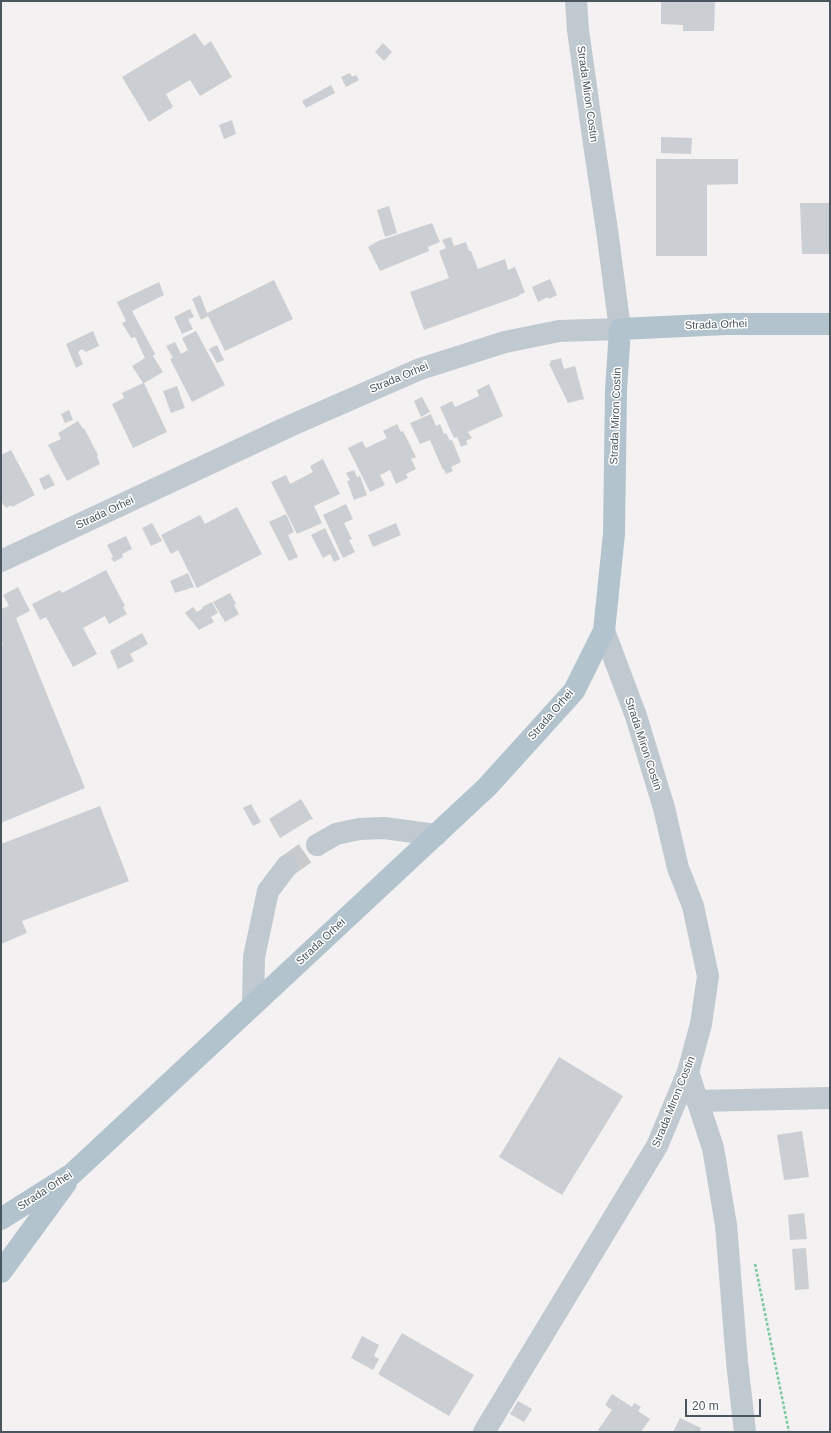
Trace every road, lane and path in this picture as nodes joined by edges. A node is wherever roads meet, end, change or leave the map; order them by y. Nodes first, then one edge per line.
1 (576, 1) edge
2 (830, 324) edge
3 (620, 329) junction
4 (1, 561) edge
5 (604, 631) junction
6 (436, 835) junction
7 (317, 845) tunnel mouth
8 (287, 866) tunnel mouth
9 (253, 1005) junction
10 (688, 1072) junction
11 (830, 1098) edge
12 (697, 1101) junction
13 (72, 1174) junction
14 (1, 1219) edge
15 (1, 1272) edge
16 (484, 1432) edge
17 (745, 1432) edge

1 - 3 street, Strada Miron Costin
2 - 3 main road, Strada Orhei
3 - 4 street, Strada Orhei
3 - 5 main road, Strada Miron Costin
5 - 6 main road, Strada Orhei
5 - 10 street, Strada Miron Costin
6 - 7 street
6 - 9 main road, Strada Orhei
8 - 9 street
9 - 13 main road, Strada Orhei
10 - 12 street
10 - 16 street, Strada Miron Costin
11 - 12 street
12 - 17 street
13 - 14 main road, Strada Orhei
13 - 15 main road

